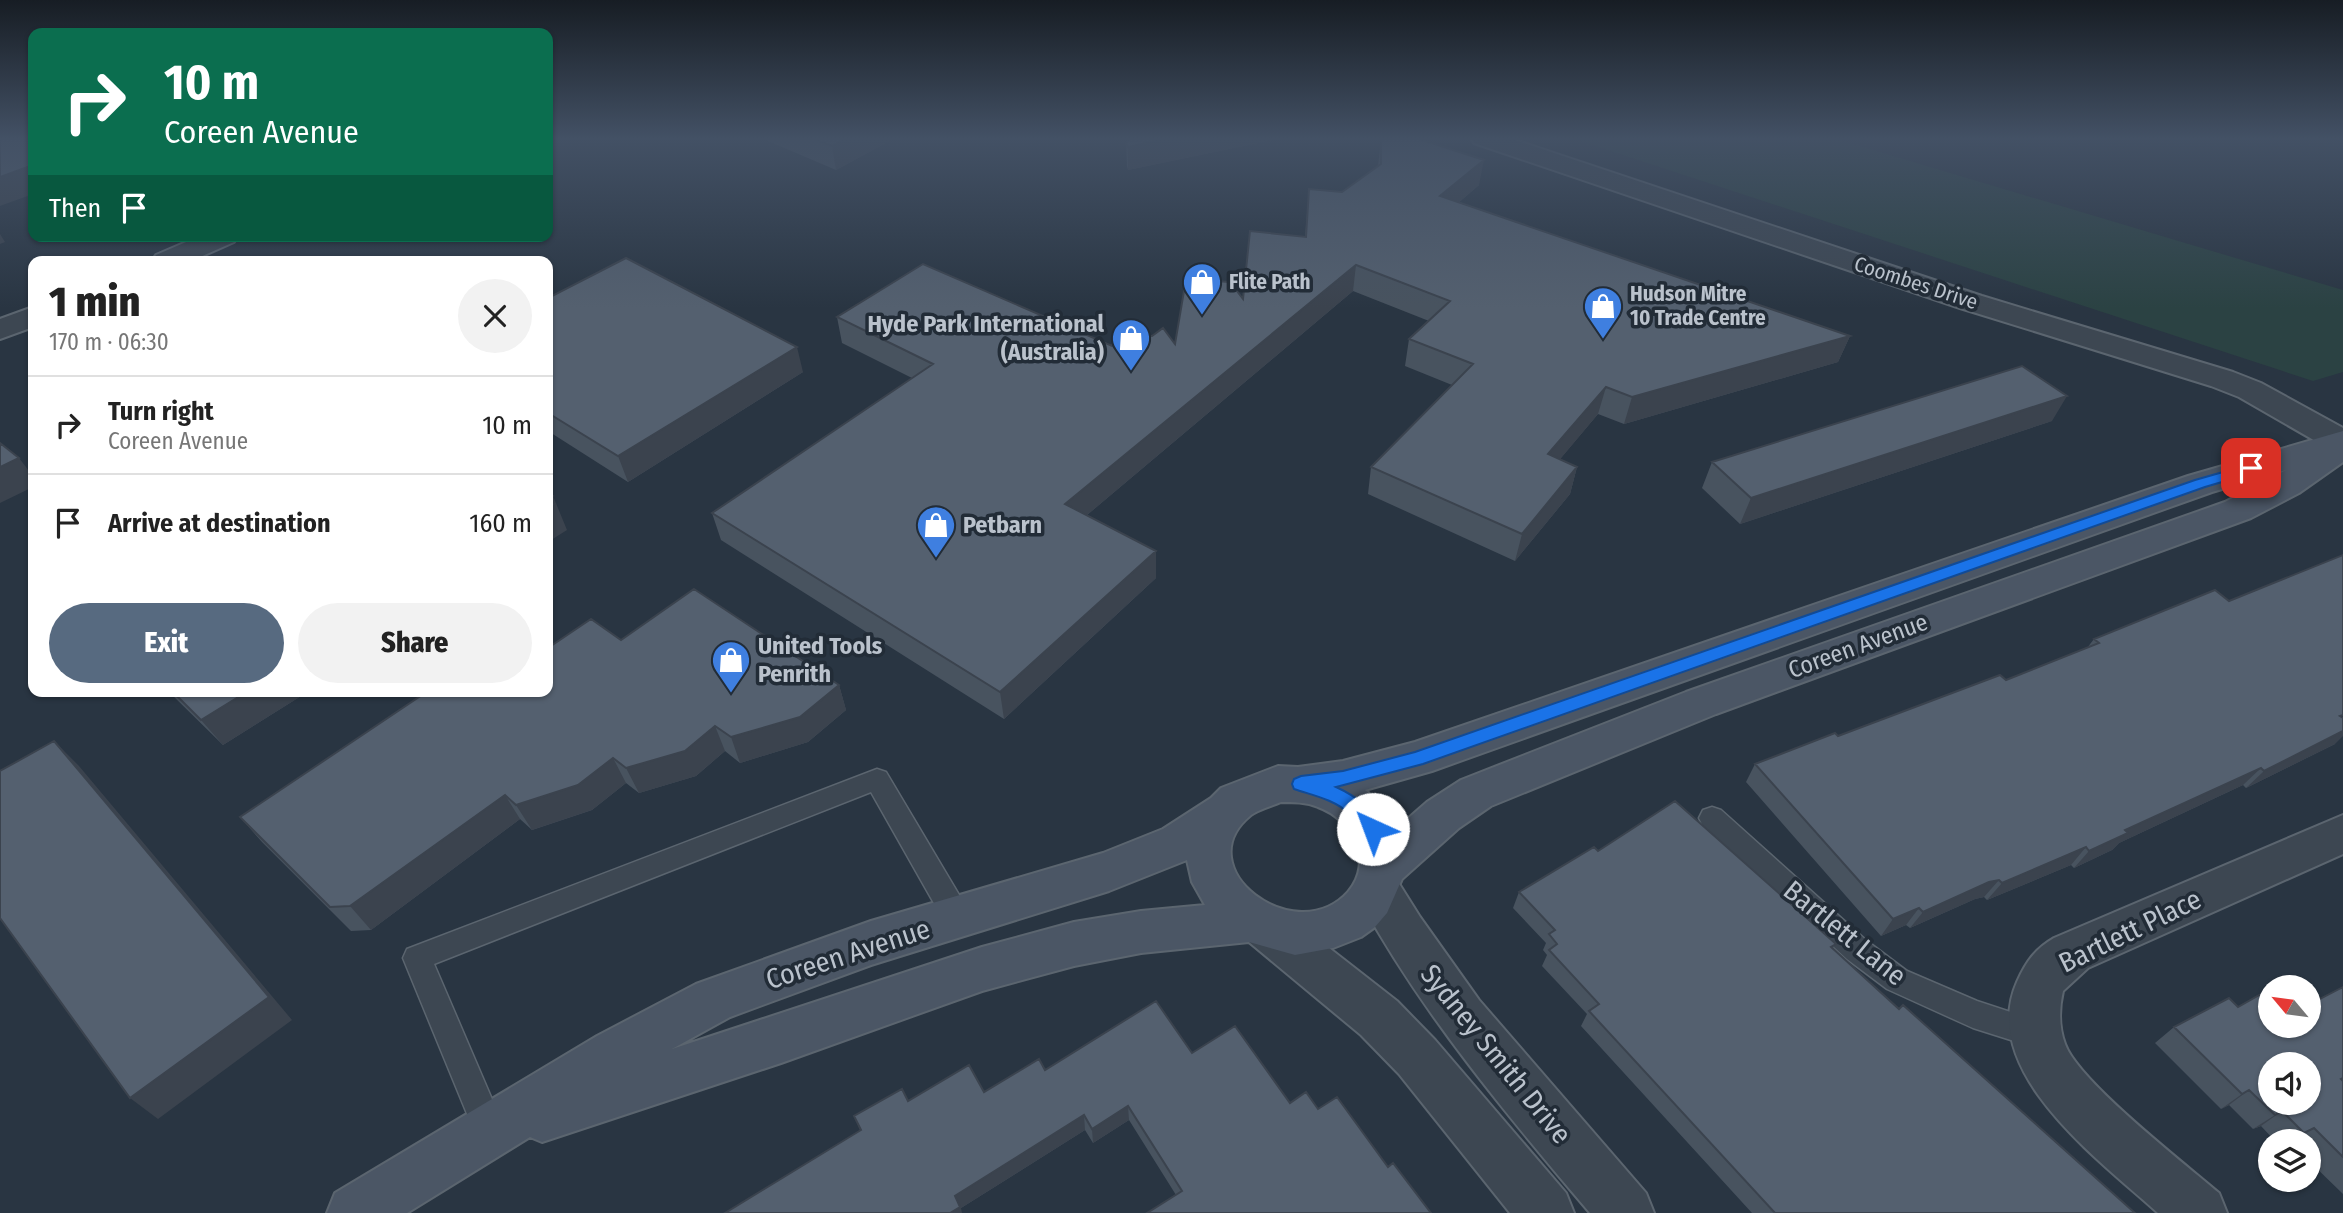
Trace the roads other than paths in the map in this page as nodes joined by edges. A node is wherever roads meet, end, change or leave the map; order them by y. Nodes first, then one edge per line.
1 (1651, 195) edge
2 (210, 242) edge
3 (178, 256) edge
4 (28, 318) edge
5 (0, 330) edge
6 (2343, 442) edge
7 (1301, 784) junction
8 (1222, 813) junction
9 (1712, 818) dead end
10 (2343, 834) edge
11 (1380, 878) junction
12 (958, 919) junction
13 (1259, 924) junction
14 (2036, 1034) junction
15 (490, 1132) junction
16 (355, 1213) edge
17 (1546, 1213) edge
18 (1626, 1213) edge
19 (2199, 1213) edge

1 - 6 street, Coombes Drive
2 - 3 street
4 - 5 street
6 - 7 street, Coreen Avenue
6 - 11 street, Coreen Avenue
7 - 8 street
7 - 11 street
8 - 12 street, Coreen Avenue
8 - 13 street
9 - 14 lane, Bartlett Lane
10 - 14 street, Bartlett Place
11 - 13 street
11 - 18 street, Sydney Smith Drive
12 - 15 street, Coreen Avenue
12 - 15 lane
13 - 15 street, Coreen Avenue
13 - 17 street
14 - 19 street, Bartlett Place
15 - 16 street, Coreen Avenue

